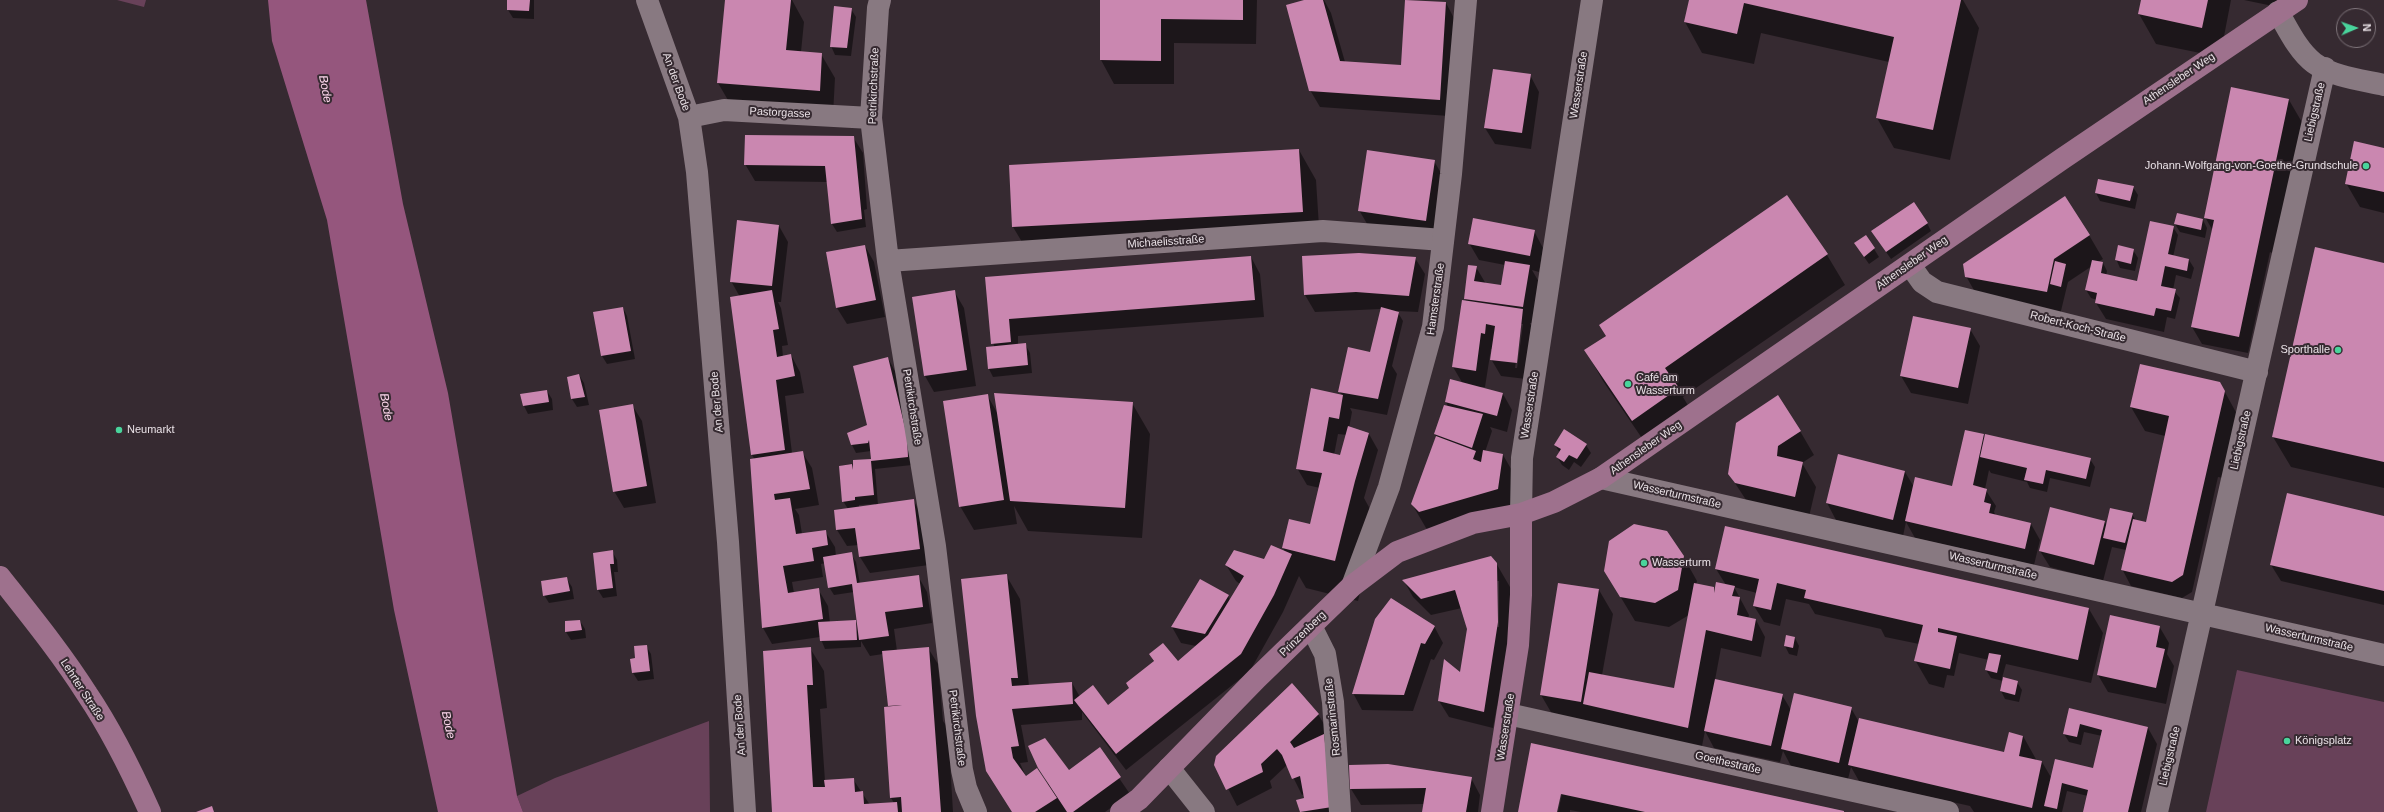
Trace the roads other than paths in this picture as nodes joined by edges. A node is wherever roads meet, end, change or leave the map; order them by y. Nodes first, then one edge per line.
1 (647, 0) edge
2 (880, 0) edge
3 (1466, 0) edge
4 (1592, 0) edge
5 (2297, 0) edge
6 (2278, 12) junction
7 (2325, 68) junction
8 (2384, 85) edge
9 (689, 117) junction
10 (871, 118) junction
11 (1443, 240) junction
12 (888, 262) junction
13 (1910, 265) junction
14 (2257, 372) junction
15 (1601, 478) junction
16 (1521, 514) junction
17 (0, 577) edge
18 (1352, 586) junction
19 (2202, 613) junction
20 (1311, 626) junction
21 (2384, 655) edge
22 (1508, 714) junction
23 (1169, 768) junction
24 (150, 812) edge
25 (745, 812) edge
26 (976, 812) edge
27 (1121, 812) edge
28 (1204, 812) edge
29 (1340, 812) edge
30 (1492, 812) edge
31 (1948, 812) edge
32 (2157, 812) edge

1 - 9 street, An der Bode
2 - 10 street, Petrikirchstraße
3 - 11 street, Hamsterstraße
4 - 16 street, Wasserstraße
5 - 6 main road, Athensleber Weg
6 - 7 street
6 - 13 main road, Athensleber Weg
7 - 8 street
7 - 14 street, Liebigstraße
9 - 10 street, Pastorgasse
9 - 25 street, An der Bode
10 - 12 street, Petrikirchstraße
11 - 12 street, Michaelisstraße
11 - 18 street, Hamsterstraße
12 - 26 street, Petrikirchstraße
13 - 14 street, Robert-Koch-Straße
13 - 15 main road, Athensleber Weg
14 - 19 street, Liebigstraße
15 - 16 main road, Athensleber Weg
15 - 19 street, Wasserturmstraße
16 - 18 main road, Prinzenberg
16 - 22 main road, Wasserstraße
17 - 24 main road, Lehrter Straße
18 - 20 main road, Prinzenberg
19 - 21 street, Wasserturmstraße
19 - 32 street, Liebigstraße
20 - 23 main road, Prinzenberg
20 - 29 street, Rosmarinstraße
22 - 30 main road, Wasserstraße
22 - 31 street, Goethestraße
23 - 27 main road, Prinzenberg
23 - 28 street

